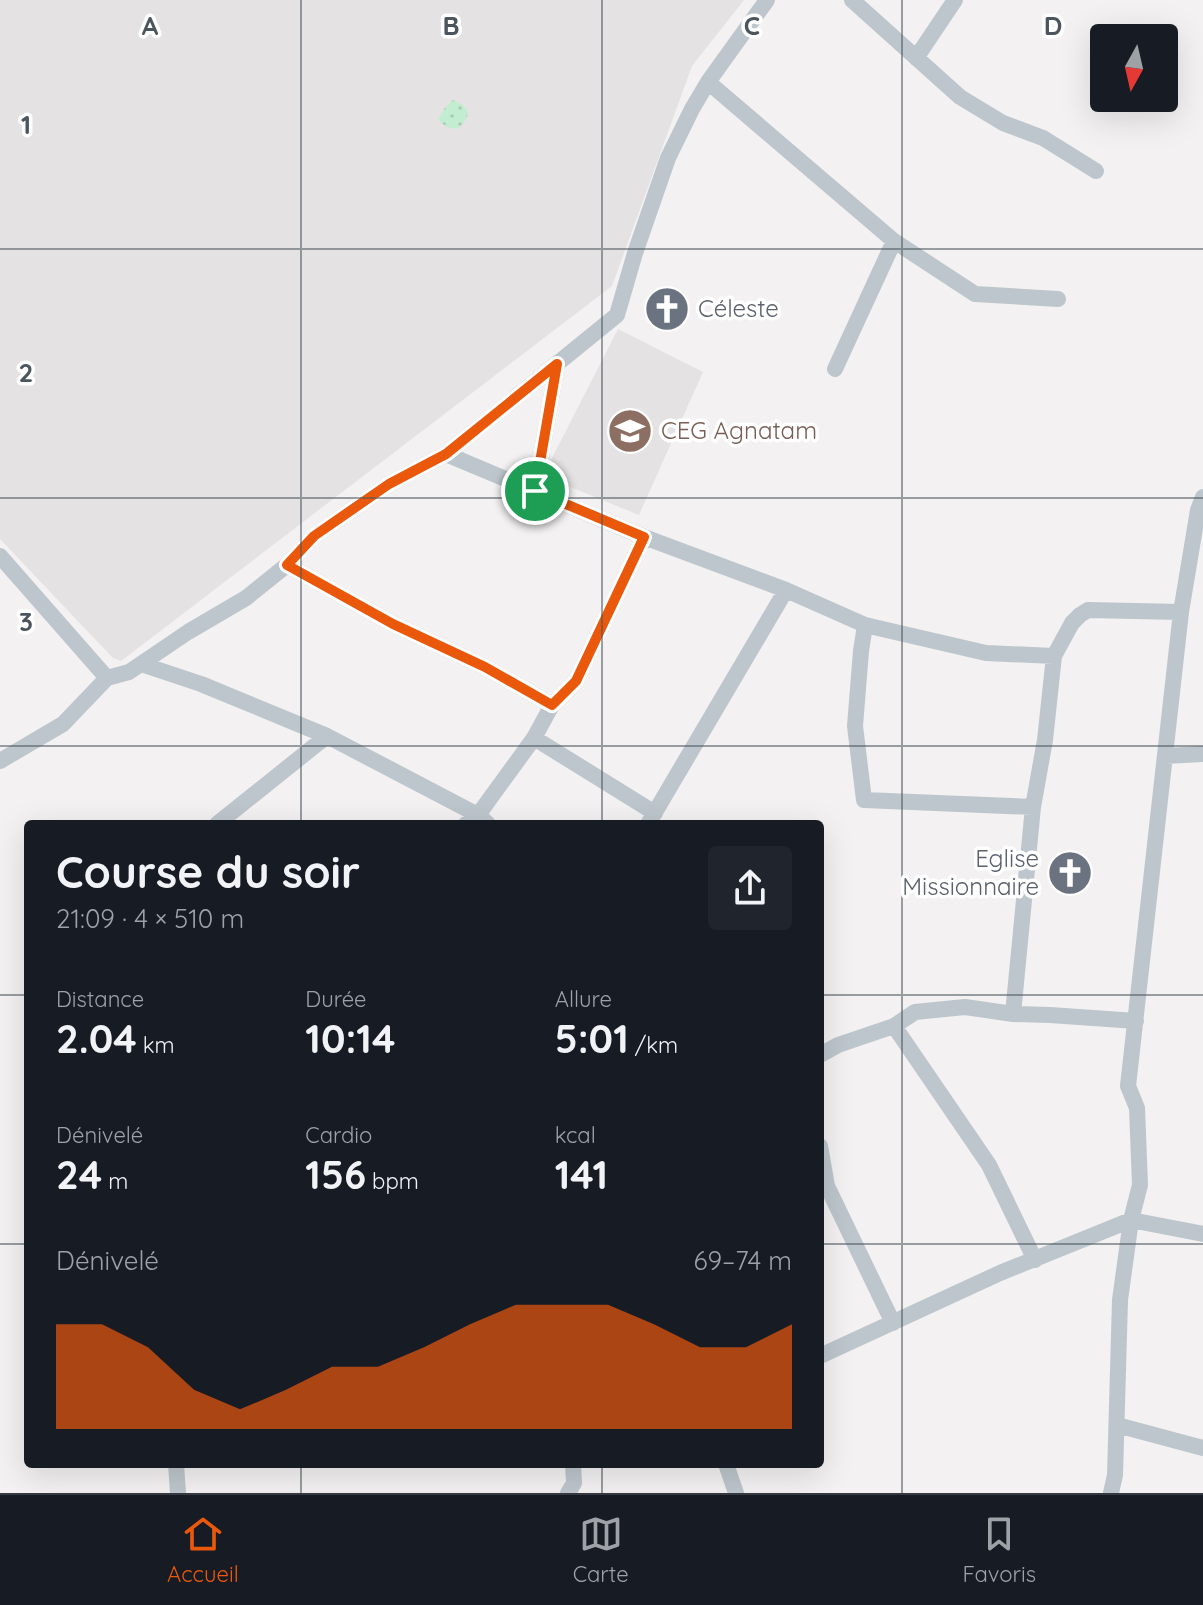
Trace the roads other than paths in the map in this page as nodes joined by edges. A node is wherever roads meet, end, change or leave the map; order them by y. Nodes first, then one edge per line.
1 (767, 0) edge
2 (852, 0) edge
3 (955, 0) edge
4 (916, 58) junction
5 (708, 82) junction
6 (1096, 171) dead end
7 (894, 241) junction
8 (1058, 299) dead end
9 (557, 364) junction
10 (835, 369) dead end
11 (446, 454) junction
12 (535, 491) junction
13 (1203, 497) edge
14 (644, 537) junction
15 (0, 556) edge
16 (287, 565) junction
17 (786, 590) junction
18 (1181, 612) junction
19 (855, 620) junction
20 (1054, 656) junction
21 (141, 664) junction
22 (107, 678) junction
23 (552, 705) junction
24 (327, 736) junction
25 (534, 738) junction
26 (1203, 754) edge
27 (1165, 756) junction
28 (0, 761) edge
29 (1033, 807) junction
30 (652, 818) edge
31 (222, 820) edge
32 (475, 820) edge
33 (478, 820) edge
34 (1013, 1014) junction
35 (1136, 1021) junction
36 (894, 1026) junction
37 (824, 1053) edge
38 (824, 1169) edge
39 (1131, 1220) junction
40 (1203, 1234) edge
41 (1035, 1260) junction
42 (893, 1323) junction
43 (824, 1354) edge
44 (1117, 1425) junction
45 (1203, 1448) edge
46 (176, 1468) edge
47 (573, 1468) edge
48 (727, 1468) edge
49 (178, 1493) edge
50 (568, 1493) edge
51 (736, 1493) edge
52 (1111, 1493) edge

1 - 5 street
2 - 4 street
3 - 4 street
4 - 6 street
5 - 7 street
5 - 9 street
7 - 8 street
7 - 10 street
9 - 11 street
9 - 12 street
11 - 12 street
11 - 16 street
12 - 14 street
13 - 18 street
14 - 17 street
14 - 23 street
15 - 22 street
16 - 21 street
16 - 23 street
17 - 19 street
17 - 30 street
18 - 20 street
18 - 27 street
19 - 20 street
19 - 29 street
20 - 29 street
21 - 22 street
21 - 24 street
22 - 28 street
23 - 25 street
24 - 31 street
24 - 32 street
25 - 30 street
25 - 33 street
26 - 27 street
27 - 35 street
29 - 34 street
34 - 35 street
34 - 36 street
35 - 39 street
36 - 37 street
36 - 41 street
38 - 42 street
39 - 40 street
39 - 41 street
39 - 44 street
41 - 42 street
42 - 43 street
44 - 45 street
44 - 52 street
46 - 49 street
47 - 50 street
48 - 51 street

